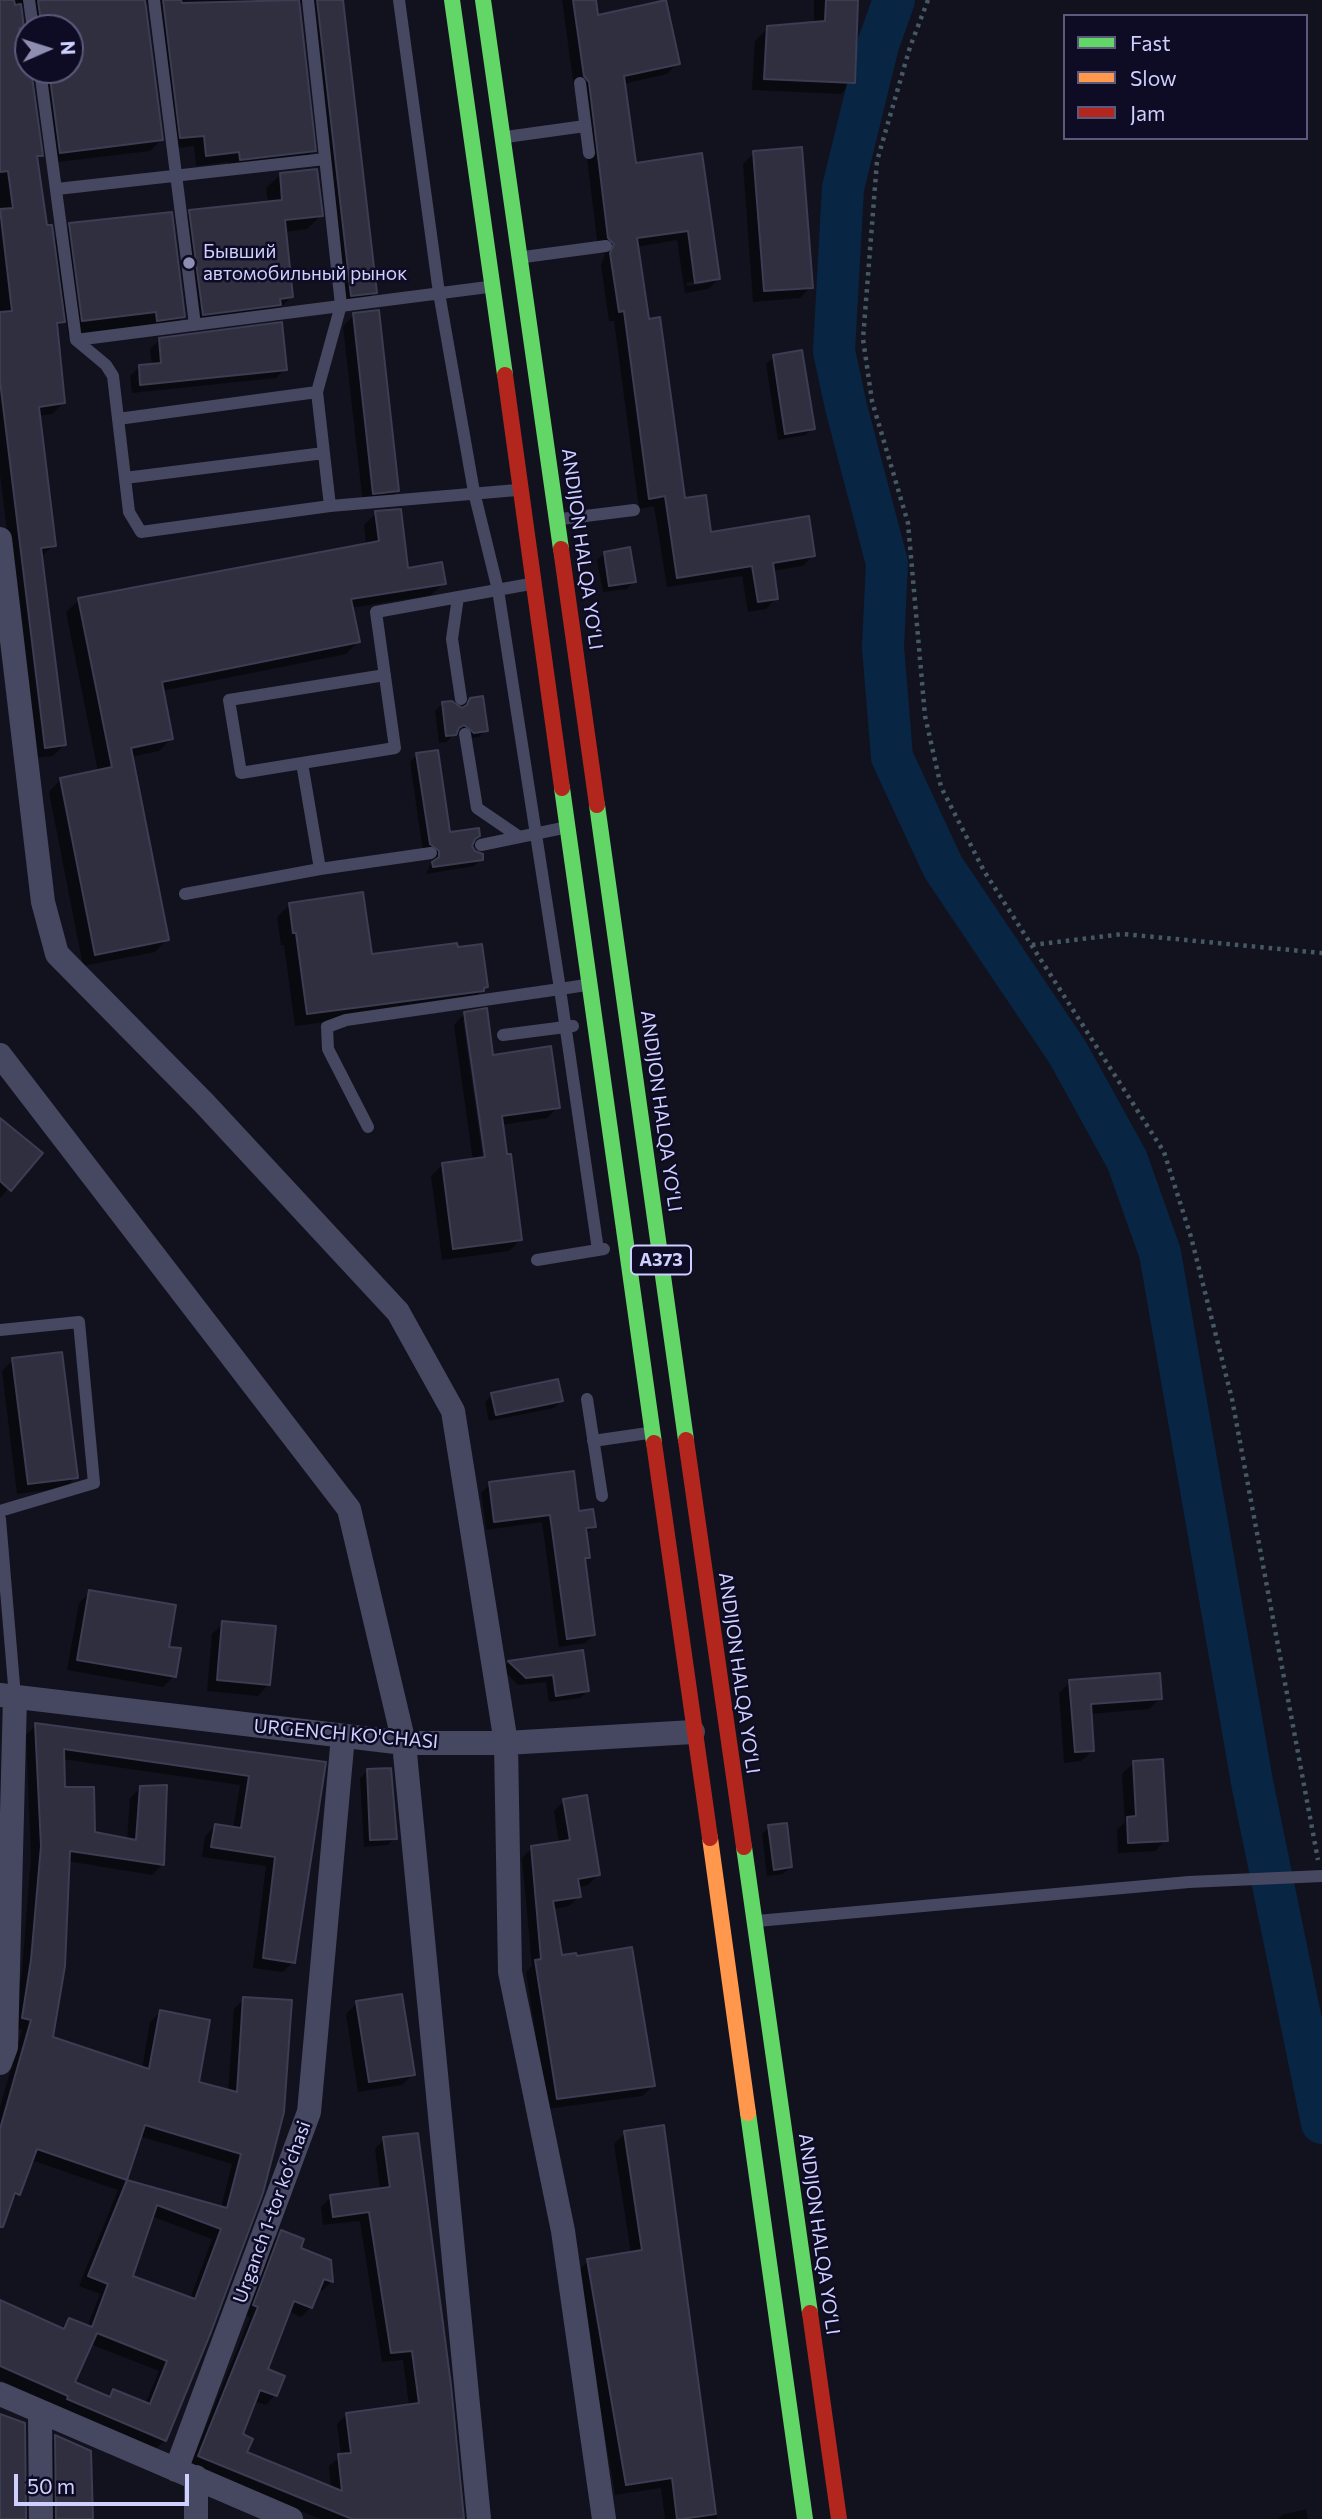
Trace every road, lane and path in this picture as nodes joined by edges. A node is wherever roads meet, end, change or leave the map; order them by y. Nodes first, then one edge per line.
1 (154, 0) edge
2 (308, 0) edge
3 (399, 0) edge
4 (452, 0) edge
5 (483, 0) edge
6 (928, 0) edge
7 (580, 83) dead end
8 (42, 84) edge
9 (585, 126) junction
10 (502, 138) junction
11 (589, 153) dead end
12 (326, 159) junction
13 (177, 176) junction
14 (57, 190) junction
15 (606, 246) dead end
16 (520, 257) junction
17 (492, 286) junction
18 (439, 293) junction
19 (341, 305) junction
20 (195, 325) junction
21 (76, 340) junction
22 (317, 393) junction
23 (118, 419) junction
24 (324, 453) junction
25 (125, 478) junction
26 (521, 490) junction
27 (474, 492) junction
28 (330, 506) junction
29 (634, 510) dead end
30 (557, 520) junction
31 (0, 540) edge
32 (534, 583) junction
33 (498, 590) junction
34 (458, 597) junction
35 (385, 675) junction
36 (461, 699) dead end
37 (465, 734) dead end
38 (302, 763) junction
39 (568, 827) junction
40 (535, 833) junction
41 (518, 836) junction
42 (481, 845) dead end
43 (431, 853) dead end
44 (320, 869) junction
45 (185, 894) dead end
46 (1032, 945) junction
47 (1322, 953) edge
48 (589, 985) junction
49 (560, 989) junction
50 (594, 1023) junction
51 (566, 1027) junction
52 (503, 1035) dead end
53 (0, 1055) edge
54 (368, 1126) dead end
55 (597, 1142) junction
56 (625, 1245) junction
57 (598, 1250) junction
58 (537, 1260) dead end
59 (0, 1330) edge
60 (587, 1399) dead end
61 (652, 1433) junction
62 (593, 1441) junction
63 (602, 1496) dead end
64 (0, 1511) edge
65 (0, 1519) edge
66 (8, 1696) edge
67 (692, 1732) junction
68 (343, 1736) junction
69 (404, 1743) junction
70 (506, 1744) junction
71 (1321, 1876) edge
72 (753, 1921) junction
73 (0, 2063) edge
74 (0, 2394) edge
75 (40, 2412) junction
76 (186, 2474) junction
77 (41, 2519) edge
78 (196, 2519) edge
79 (291, 2519) edge
80 (479, 2519) edge
81 (604, 2519) edge
82 (805, 2519) edge
83 (839, 2519) edge

1 - 13 lane
2 - 12 lane
3 - 18 lane
4 - 17 highway, A373
5 - 10 highway, ANDIJON HALQA YO‘LI / A373
6 - 46 path
7 - 9 lane
8 - 14 lane
9 - 10 lane
9 - 11 lane
10 - 16 highway, ANDIJON HALQA YO‘LI / A373
12 - 13 lane
12 - 19 lane
13 - 14 lane
13 - 20 lane
14 - 21 lane
15 - 16 lane
16 - 30 highway, ANDIJON HALQA YO‘LI / A373
17 - 18 lane
17 - 26 highway, A373
18 - 19 lane
18 - 27 lane
19 - 20 lane
19 - 22 lane
20 - 21 lane
21 - 23 lane
22 - 23 lane
22 - 24 lane
23 - 25 lane
24 - 25 lane
24 - 28 lane
25 - 28 lane
26 - 27 lane
26 - 32 highway, A373
27 - 28 lane
27 - 33 lane
29 - 30 lane
30 - 72 highway, ANDIJON HALQA YO‘LI / A373
31 - 70 street
32 - 33 lane
32 - 39 highway, A373
33 - 34 lane
33 - 40 lane
34 - 35 lane
34 - 36 lane
35 - 38 lane
35 - 38 lane
37 - 41 lane
38 - 44 lane
39 - 40 lane
39 - 48 highway, A373
40 - 41 lane
40 - 49 lane
41 - 42 lane
43 - 44 lane
44 - 45 lane
46 - 47 path
46 - 71 path
48 - 49 lane
48 - 50 highway, A373
49 - 51 lane
49 - 54 lane
50 - 51 lane
50 - 55 highway, A373
51 - 52 lane
51 - 55 lane
53 - 69 street
55 - 56 highway, A373
55 - 57 lane
56 - 57 lane
56 - 61 highway, A373
57 - 58 lane
59 - 64 lane
60 - 62 lane
61 - 62 lane
61 - 67 highway, A373
62 - 63 lane
65 - 66 lane
66 - 68 street, URGENCH KO'CHASI
66 - 73 street
67 - 70 street, URGENCH KO'CHASI
67 - 82 highway, A373
68 - 69 street, URGENCH KO'CHASI
68 - 76 street, Urganch 1-tor koʻchasi
69 - 70 street, URGENCH KO'CHASI
69 - 80 street
70 - 81 street
71 - 72 lane
72 - 83 highway, ANDIJON HALQA YO‘LI / A373
74 - 75 street
75 - 76 street
75 - 77 street
76 - 78 street
76 - 79 street

